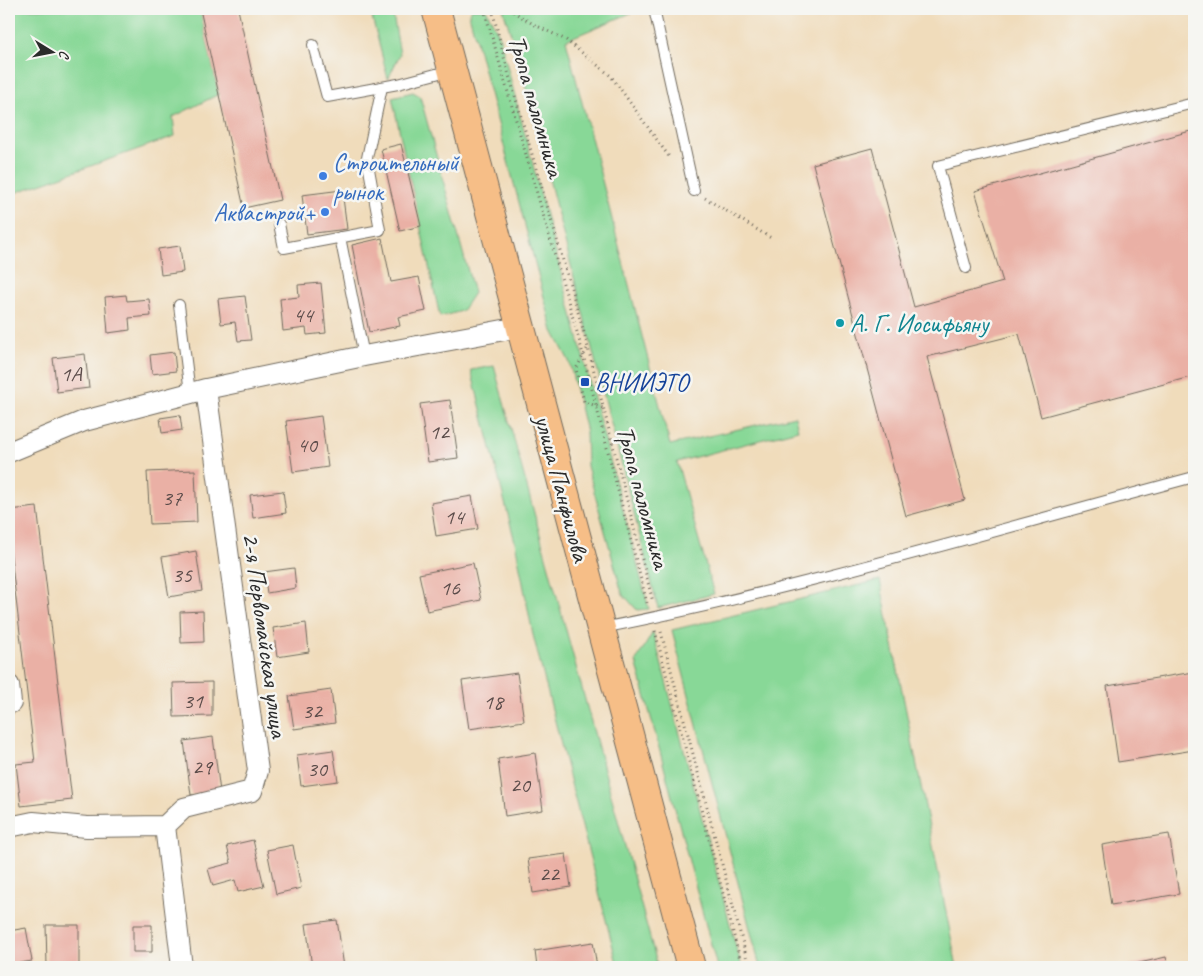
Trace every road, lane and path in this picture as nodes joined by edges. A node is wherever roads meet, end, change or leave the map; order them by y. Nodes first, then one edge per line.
1 (436, 9) edge
2 (484, 9) edge
3 (492, 9) edge
4 (509, 9) edge
5 (654, 9) edge
6 (313, 45) dead end
7 (452, 70) junction
8 (382, 87) junction
9 (1194, 103) edge
10 (672, 161) dead end
11 (694, 191) joint
12 (279, 224) dead end
13 (340, 237) junction
14 (771, 238) dead end
15 (966, 268) dead end
16 (179, 305) dead end
17 (520, 327) junction
18 (588, 348) junction
19 (364, 356) junction
20 (583, 356) junction
21 (198, 392) junction
22 (597, 406) junction
23 (603, 408) junction
24 (9, 452) edge
25 (1194, 476) edge
26 (654, 618) junction
27 (601, 629) junction
28 (165, 826) junction
29 (9, 827) edge
30 (182, 967) edge
31 (691, 967) edge
32 (742, 967) edge
33 (749, 967) edge

1 - 7 main road, улица Панфилова
2 - 20 path
3 - 18 path, Тропа паломника
4 - 10 path
5 - 11 lane
6 - 8 lane
7 - 8 lane
7 - 17 main road, улица Панфилова
8 - 13 lane
9 - 15 lane
11 - 14 path
12 - 13 lane
13 - 19 lane
16 - 21 lane
17 - 19 street
17 - 27 main road, улица Панфилова
18 - 20 path
18 - 23 path, Тропа паломника
19 - 21 street
20 - 22 path
20 - 22 path
21 - 24 street
21 - 28 street, 2-я Первомайская улица
22 - 23 path
22 - 26 path
23 - 26 path, Тропа паломника
25 - 26 lane
26 - 27 lane
26 - 32 path
26 - 33 path, Тропа паломника
27 - 31 main road, улица Панфилова
28 - 29 street
28 - 30 street

